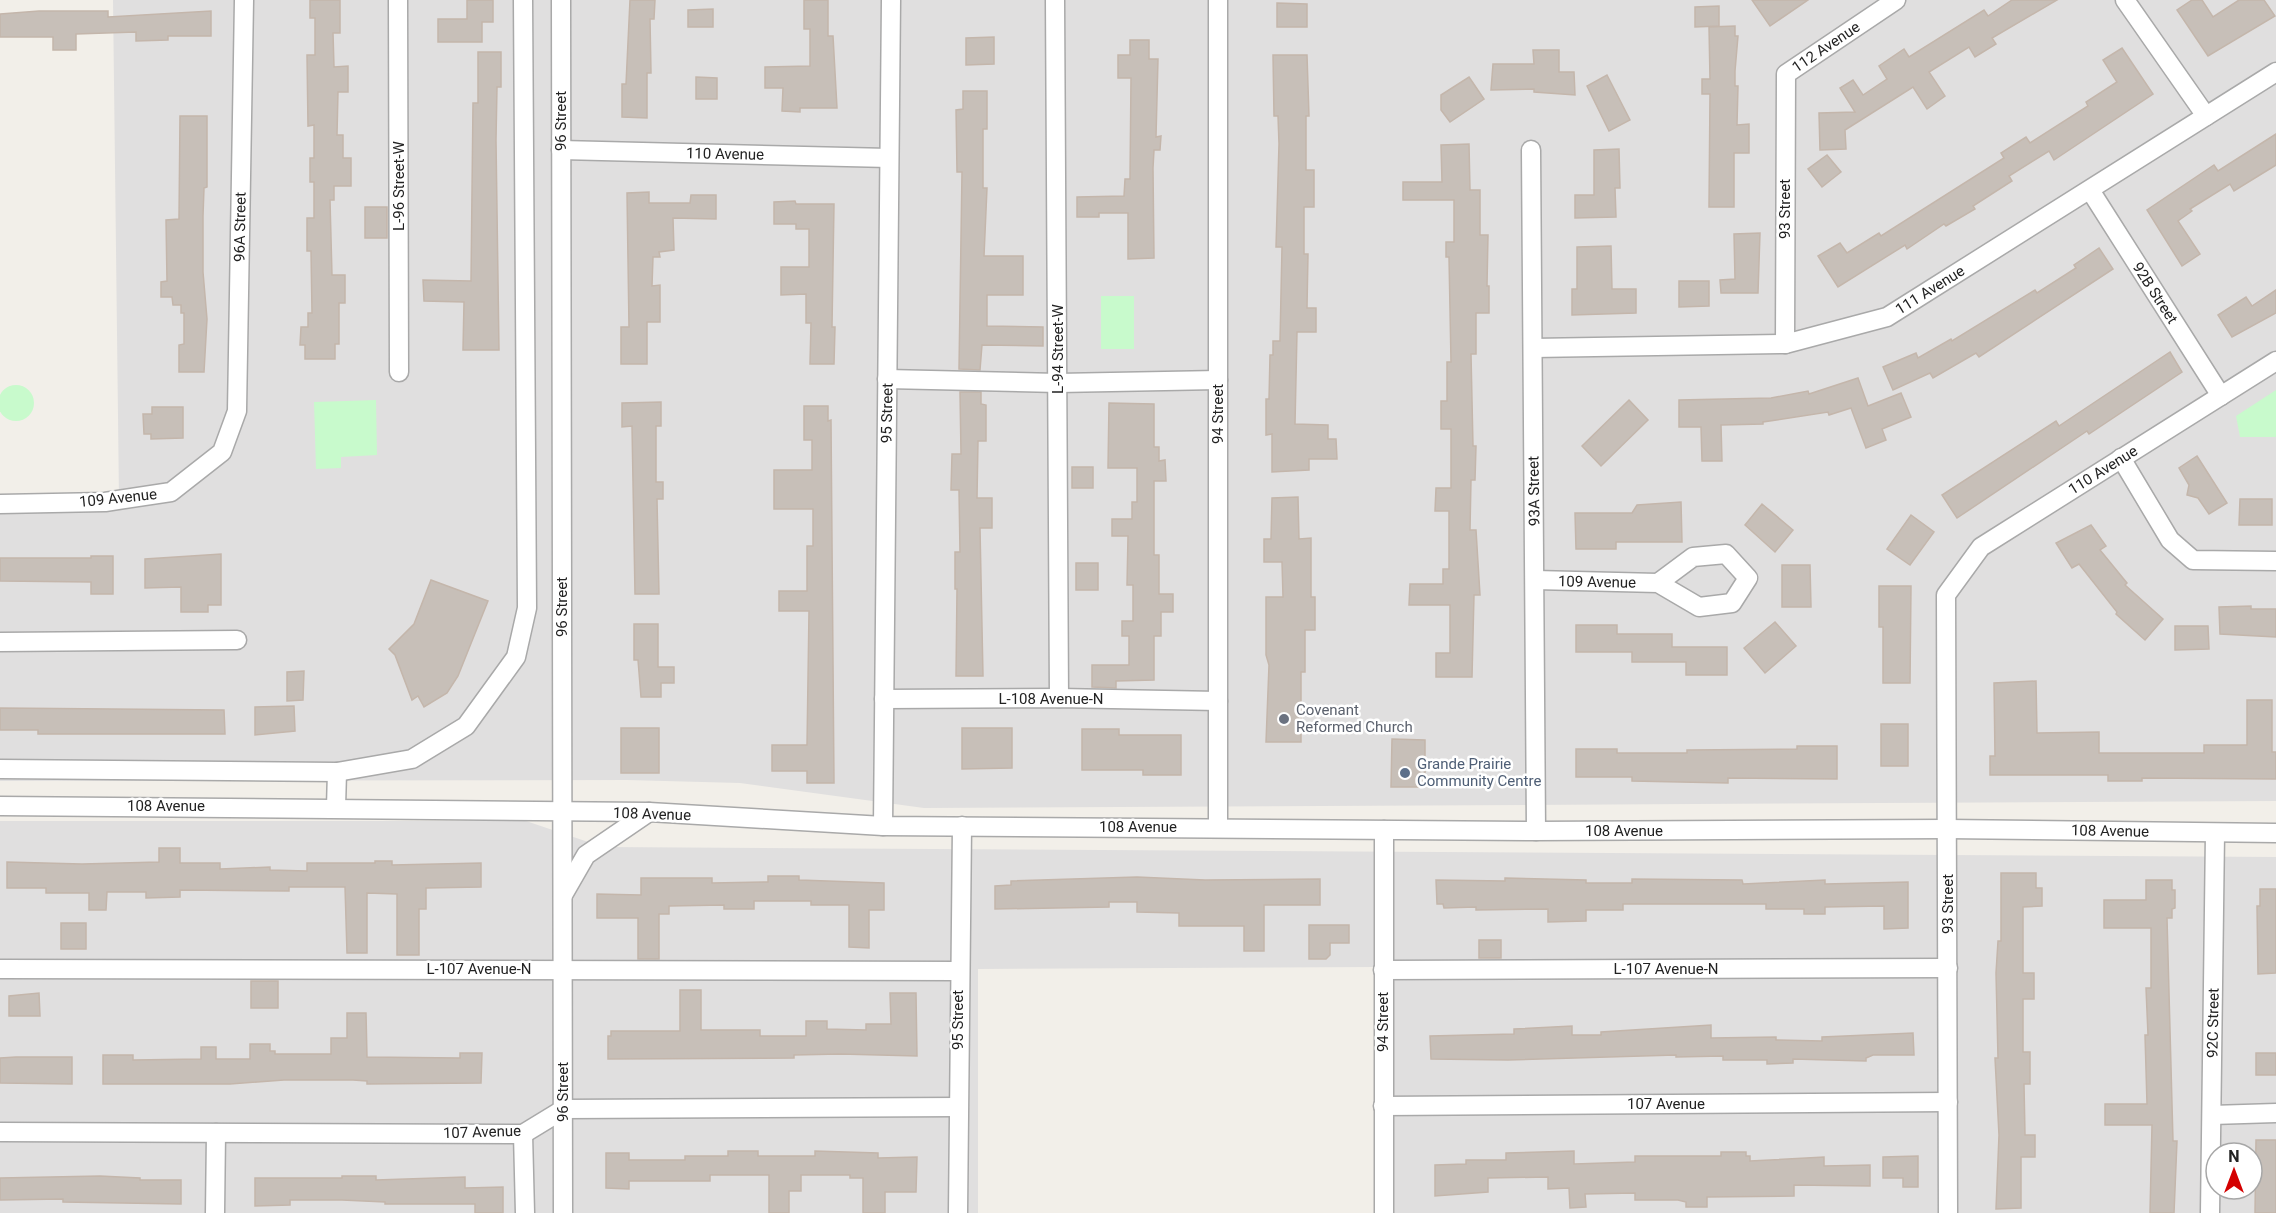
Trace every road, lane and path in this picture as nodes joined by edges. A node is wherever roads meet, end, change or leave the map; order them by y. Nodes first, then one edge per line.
1 (244, 0) edge
2 (398, 0) edge
3 (523, 0) edge
4 (561, 0) edge
5 (891, 0) edge
6 (1055, 0) edge
7 (1218, 0) edge
8 (1896, 0) edge
9 (2125, 0) edge
10 (2276, 72) edge
11 (1786, 74) joint
12 (2206, 116) junction
13 (561, 150) junction
14 (1531, 150) dead end
15 (889, 158) junction
16 (2090, 190) junction
17 (1785, 344) junction
18 (1533, 348) junction
19 (2276, 361) edge
20 (399, 372) dead end
21 (887, 379) junction
22 (1218, 380) junction
23 (1058, 383) junction
24 (2221, 396) junction
25 (222, 452) joint
26 (2121, 459) junction
27 (0, 504) edge
28 (2276, 561) edge
29 (1535, 580) junction
30 (1658, 583) dead end
31 (1946, 595) joint
32 (237, 640) dead end
33 (0, 642) edge
34 (1059, 698) junction
35 (884, 699) junction
36 (1218, 701) junction
37 (0, 769) edge
38 (337, 772) junction
39 (0, 806) edge
40 (336, 807) junction
41 (563, 812) junction
42 (650, 812) junction
43 (883, 826) junction
44 (962, 826) junction
45 (1218, 827) junction
46 (1947, 829) junction
47 (1384, 830) junction
48 (1536, 831) junction
49 (2216, 832) junction
50 (2276, 833) edge
51 (562, 897) junction
52 (1948, 968) junction
53 (0, 969) edge
54 (562, 970) junction
55 (958, 970) junction
56 (1383, 970) junction
57 (1948, 1102) junction
58 (1383, 1106) junction
59 (958, 1107) junction
60 (564, 1109) junction
61 (2276, 1113) edge
62 (2212, 1115) junction
63 (0, 1132) edge
64 (216, 1133) junction
65 (523, 1134) junction
66 (215, 1213) edge
67 (525, 1213) edge
68 (562, 1213) edge
69 (958, 1213) edge
70 (1384, 1213) edge
71 (1948, 1213) edge
72 (2210, 1213) edge

1 - 25 street, 96A Street
2 - 20 street, L-96 Street-W
3 - 38 street
4 - 13 street, 96 Street
5 - 15 street, 95 Street
6 - 23 street, L-94 Street-W
7 - 22 street, 94 Street
8 - 11 street, 112 Avenue
9 - 12 street
10 - 12 street, 111 Avenue
11 - 17 street, 93 Street
12 - 16 street, 111 Avenue
13 - 15 street, 110 Avenue
13 - 41 street, 96 Street
14 - 18 street, 93A Street
15 - 21 street, 95 Street
16 - 17 street, 111 Avenue
16 - 24 street, 92B Street
17 - 18 street, 111 Avenue
18 - 29 street, 93A Street
19 - 24 street, 110 Avenue
21 - 23 street
21 - 35 street, 95 Street
22 - 23 street
22 - 36 street, 94 Street
23 - 34 street, L-94 Street-W
24 - 26 street, 110 Avenue
25 - 27 street, 109 Avenue
26 - 28 street
26 - 31 street, 110 Avenue
29 - 30 street, 109 Avenue
29 - 48 street, 93A Street
31 - 46 street, 93 Street
32 - 33 street
34 - 35 street, L-108 Avenue-N
34 - 36 street, L-108 Avenue-N
35 - 43 street, 95 Street
36 - 45 street, 94 Street
37 - 38 street
38 - 40 street
39 - 40 street, 108 Avenue
40 - 41 street, 108 Avenue
41 - 42 street, 108 Avenue
41 - 51 street, 96 Street
42 - 43 street, 108 Avenue
42 - 51 street
43 - 44 street, 108 Avenue
44 - 45 street, 108 Avenue
44 - 55 street, 95 Street
45 - 47 street, 108 Avenue
46 - 48 street, 108 Avenue
46 - 49 street, 108 Avenue
46 - 52 street, 93 Street
47 - 48 street, 108 Avenue
47 - 56 street, 94 Street
49 - 50 street, 108 Avenue
49 - 62 street, 92C Street
51 - 54 street, 96 Street
52 - 56 street, L-107 Avenue-N
52 - 57 street, 93 Street
53 - 54 street, L-107 Avenue-N
54 - 55 street, L-107 Avenue-N
54 - 60 street, 96 Street
55 - 59 street, 95 Street
56 - 58 street, 94 Street
57 - 58 street, 107 Avenue
57 - 71 street, 93 Street
58 - 70 street, 94 Street
59 - 60 street
59 - 69 street, 95 Street
60 - 65 street, 107 Avenue
60 - 68 street, 96 Street
61 - 62 street
62 - 72 street, 92C Street
63 - 64 street, 107 Avenue
64 - 65 street, 107 Avenue
64 - 66 street
65 - 67 street

